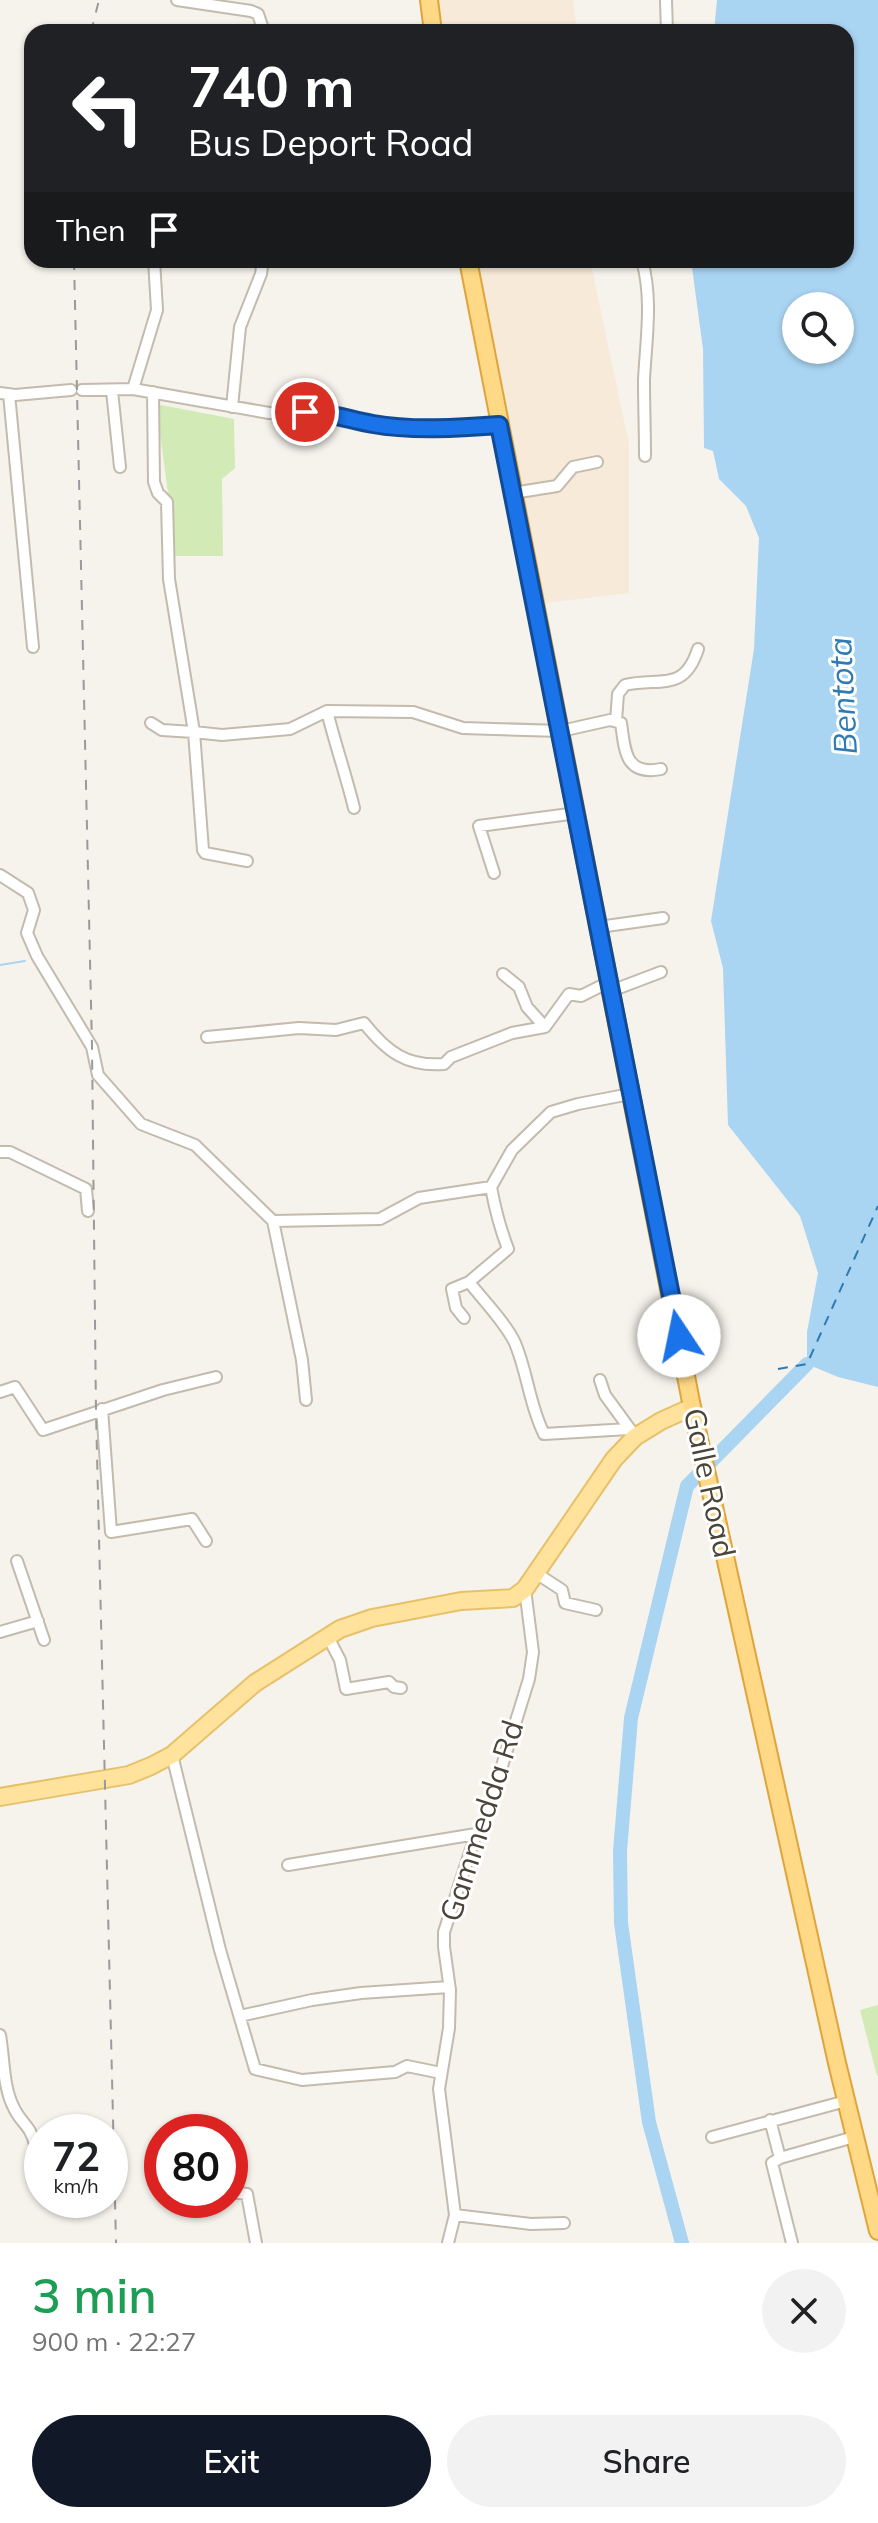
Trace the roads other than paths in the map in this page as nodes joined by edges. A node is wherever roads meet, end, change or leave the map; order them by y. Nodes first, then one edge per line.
1 (177, 0) edge
2 (429, 0) edge
3 (666, 0) edge
4 (251, 5) edge
5 (261, 24) edge
6 (432, 24) edge
7 (667, 24) edge
8 (154, 268) edge
9 (262, 268) edge
10 (470, 268) edge
11 (644, 268) edge
12 (133, 389) junction
13 (112, 391) junction
14 (153, 392) junction
15 (4, 394) edge
16 (232, 407) junction
17 (499, 425) junction
18 (645, 456) dead end
19 (597, 462) dead end
20 (120, 467) dead end
21 (513, 493) junction
22 (33, 647) dead end
23 (698, 649) dead end
24 (327, 711) junction
25 (616, 721) junction
26 (151, 723) dead end
27 (561, 731) junction
28 (194, 732) junction
29 (661, 769) dead end
30 (354, 808) dead end
31 (577, 813) junction
32 (247, 861) dead end
33 (494, 873) dead end
34 (0, 875) edge
35 (663, 918) dead end
36 (599, 927) junction
37 (661, 972) dead end
38 (503, 974) dead end
39 (610, 986) junction
40 (545, 1027) junction
41 (207, 1037) dead end
42 (630, 1094) junction
43 (0, 1152) edge
44 (491, 1187) junction
45 (88, 1211) dead end
46 (273, 1221) junction
47 (469, 1282) junction
48 (464, 1318) dead end
49 (216, 1377) dead end
50 (600, 1380) dead end
51 (0, 1392) edge
52 (306, 1400) dead end
53 (102, 1409) junction
54 (693, 1413) junction
55 (632, 1433) junction
56 (206, 1541) dead end
57 (17, 1561) dead end
58 (536, 1573) junction
59 (525, 1589) junction
60 (596, 1610) dead end
61 (38, 1621) junction
62 (0, 1632) edge
63 (328, 1637) junction
64 (44, 1640) dead end
65 (401, 1688) dead end
66 (172, 1755) junction
67 (0, 1797) edge
68 (476, 1834) junction
69 (288, 1865) dead end
70 (449, 1987) junction
71 (240, 2016) junction
72 (0, 2035) edge
73 (441, 2073) junction
74 (846, 2101) junction
75 (770, 2120) junction
76 (24, 2121) edge
77 (712, 2137) dead end
78 (854, 2137) junction
79 (780, 2158) junction
80 (248, 2199) edge
81 (455, 2215) junction
82 (564, 2223) dead end
83 (878, 2231) edge
84 (256, 2243) edge
85 (448, 2243) edge
86 (792, 2243) edge

1 - 4 street
2 - 6 highway
3 - 7 street
4 - 5 street
8 - 12 street
9 - 16 street
10 - 17 highway, Galle Road
11 - 18 street
12 - 13 street
12 - 14 street
13 - 15 street
13 - 20 street
14 - 16 street
14 - 28 street
15 - 22 street
16 - 17 street
17 - 21 highway, Galle Road
19 - 21 street
21 - 27 highway, Galle Road
23 - 25 street
24 - 27 street
24 - 28 street
24 - 30 street
25 - 27 street
25 - 29 street
26 - 28 street
27 - 31 highway, Galle Road
28 - 32 street
31 - 33 street
31 - 36 highway, Galle Road
34 - 46 street
35 - 36 street
36 - 39 highway, Galle Road
37 - 39 street
38 - 40 street
39 - 40 street
39 - 42 highway, Galle Road
40 - 41 street
42 - 44 street
42 - 54 highway, Galle Road
43 - 45 street
44 - 46 street
44 - 47 street
46 - 52 street
47 - 48 street
47 - 55 street
49 - 53 street
50 - 55 street
51 - 53 street
53 - 56 street
54 - 55 main road
54 - 74 highway, Galle Road
55 - 58 main road
57 - 61 street
58 - 59 main road
58 - 60 street
59 - 63 main road
59 - 68 street, Gammedda Rd
61 - 62 street
61 - 64 street
63 - 65 street
63 - 66 main road
66 - 67 main road
66 - 71 street
68 - 69 street
68 - 70 street, Gammedda Rd
70 - 71 street
70 - 73 street, Gammedda Rd
71 - 73 street
72 - 76 street
73 - 81 street, Gammedda Rd
74 - 75 street
74 - 78 highway, Galle Road
75 - 77 street
75 - 79 street
78 - 79 street
78 - 83 highway, Galle Road
79 - 86 street
80 - 84 street
81 - 82 street
81 - 85 street, Gammedda Rd

